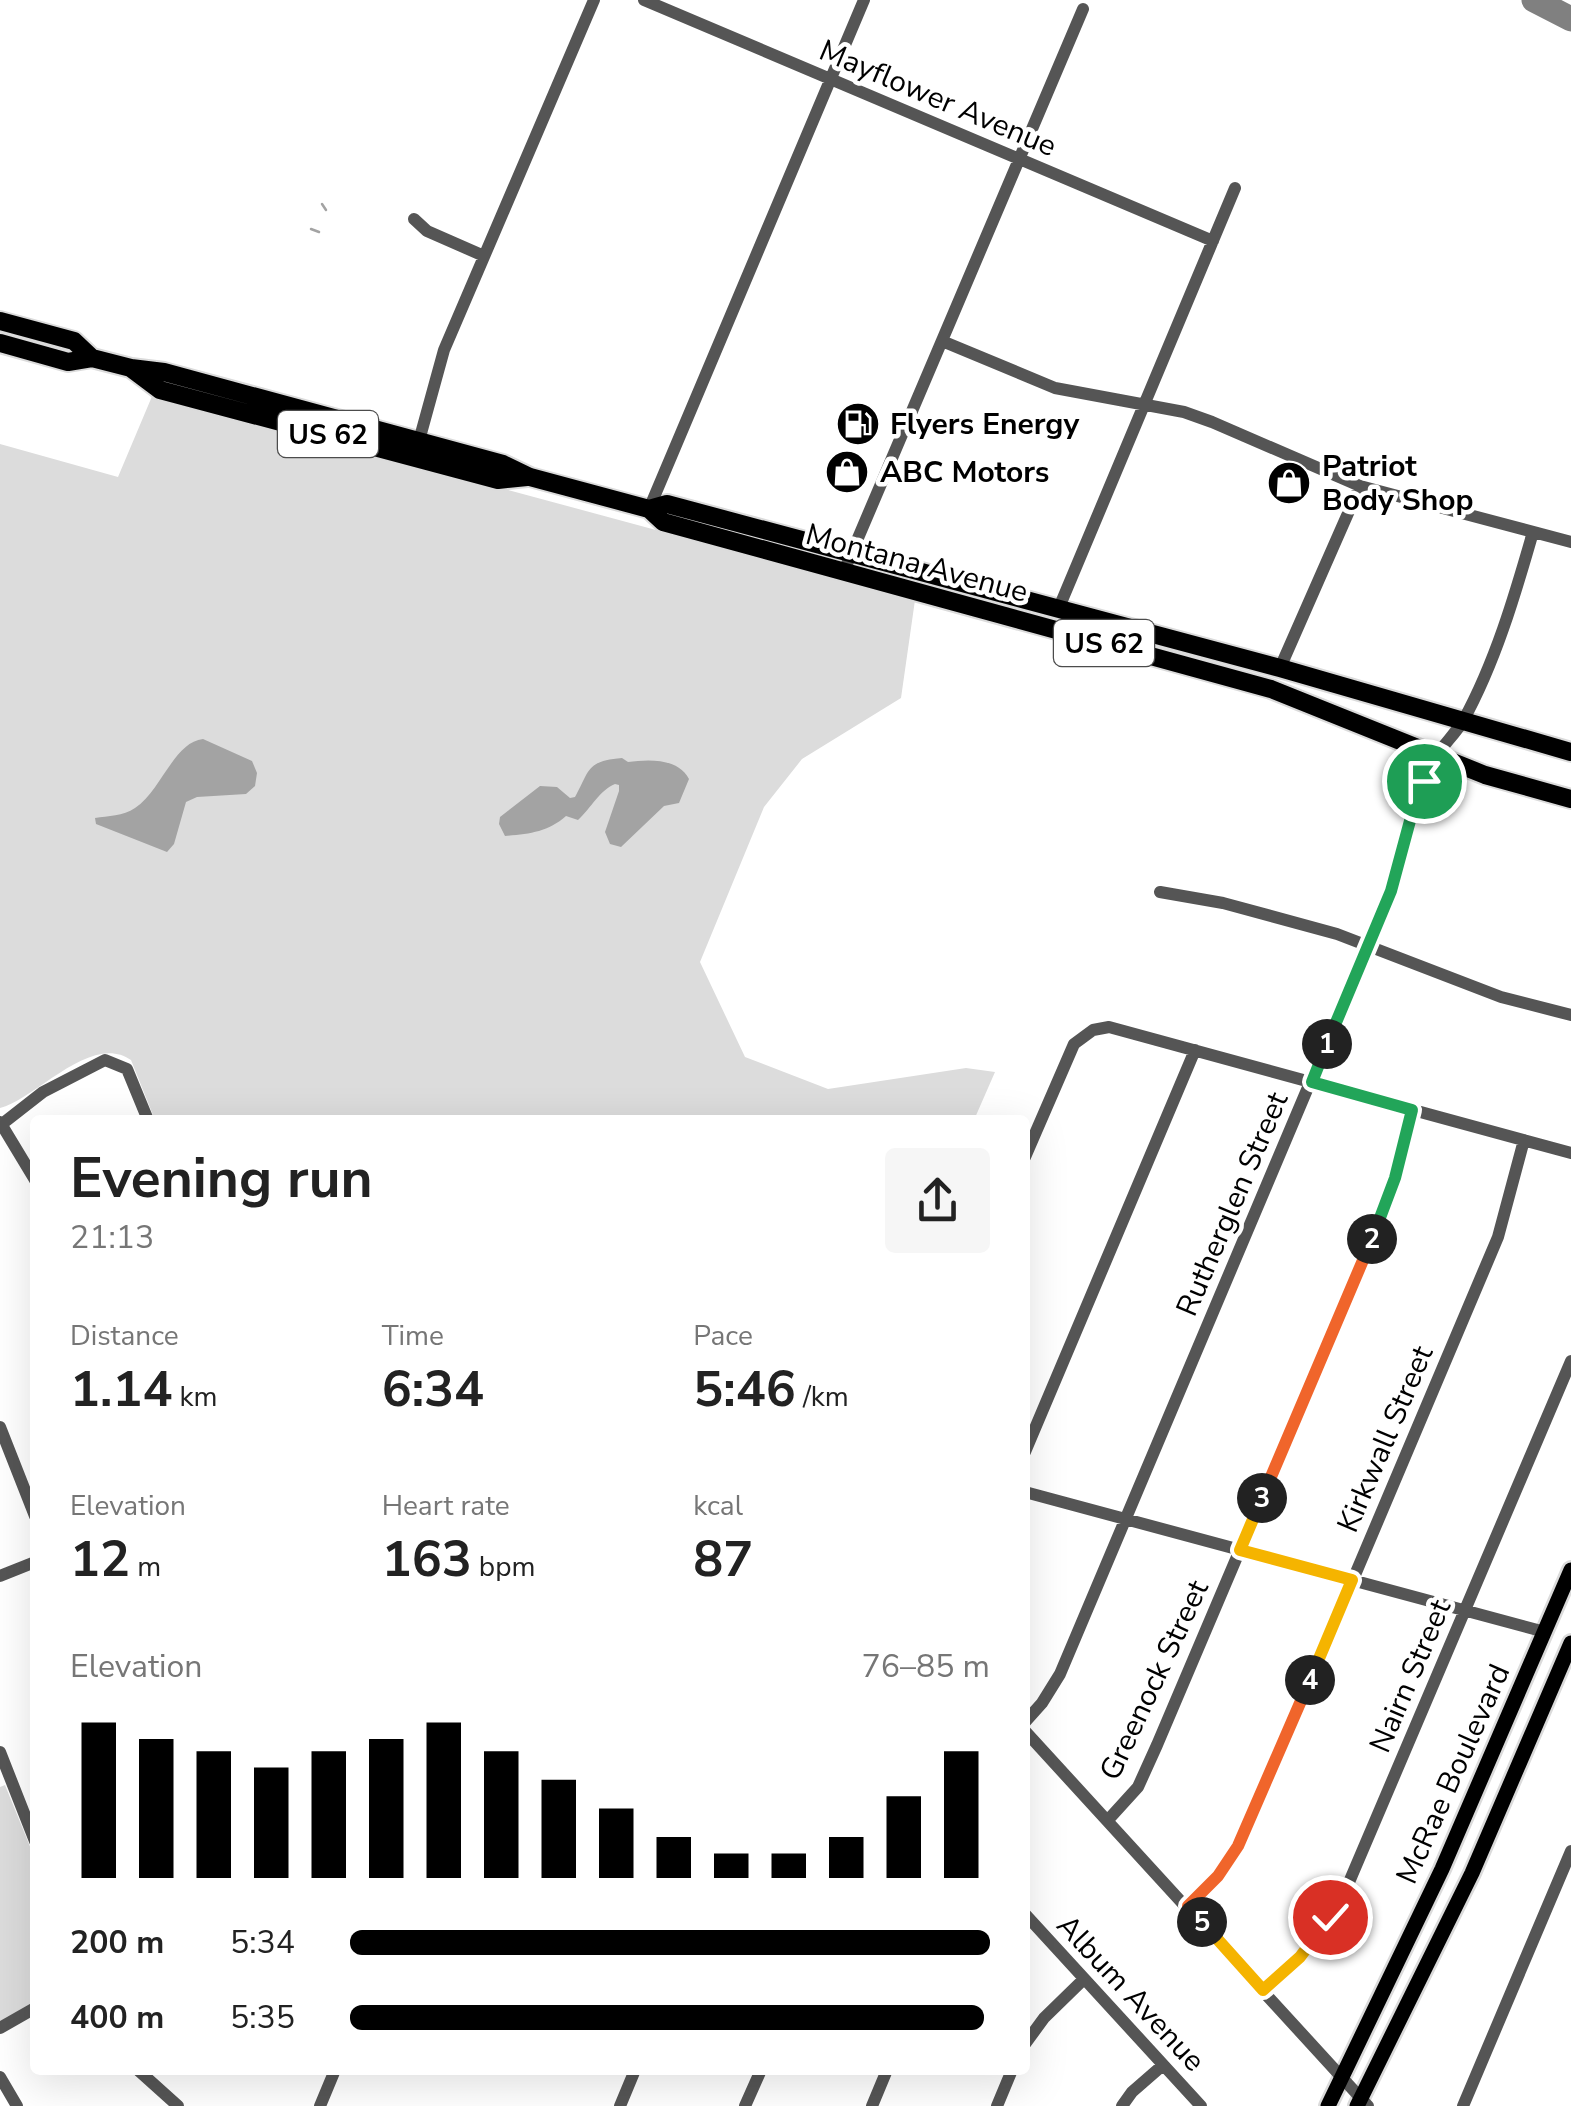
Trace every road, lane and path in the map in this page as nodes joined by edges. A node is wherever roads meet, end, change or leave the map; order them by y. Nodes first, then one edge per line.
1 (594, 0) edge
2 (644, 0) edge
3 (864, 0) edge
4 (1083, 9) dead end
5 (830, 80) junction
6 (1019, 159) junction
7 (1235, 188) dead end
8 (414, 219) dead end
9 (1212, 242) junction
10 (484, 256) junction
11 (0, 321) edge
12 (942, 340) junction
13 (0, 343) edge
14 (92, 358) junction
15 (136, 372) junction
16 (1144, 406) junction
17 (418, 445) junction
18 (526, 477) junction
19 (1360, 486) junction
20 (649, 509) junction
21 (1534, 532) junction
22 (1571, 542) edge
23 (851, 553) junction
24 (844, 571) junction
25 (1058, 610) junction
26 (1280, 668) junction
27 (1462, 722) junction
28 (1571, 752) edge
29 (1437, 756) junction
30 (1571, 800) edge
31 (1160, 892) dead end
32 (1369, 945) junction
33 (1571, 1016) edge
34 (1195, 1050) junction
35 (1312, 1082) junction
36 (1412, 1110) junction
37 (146, 1115) edge
38 (1, 1123) edge
39 (1524, 1140) junction
40 (1030, 1145) edge
41 (1571, 1152) edge
42 (30, 1172) edge
43 (1571, 1361) edge
44 (0, 1427) edge
45 (1030, 1440) edge
46 (1030, 1493) edge
47 (30, 1503) edge
48 (1125, 1519) junction
49 (1240, 1550) junction
50 (30, 1564) edge
51 (1571, 1570) edge
52 (0, 1576) edge
53 (1352, 1580) junction
54 (1465, 1610) junction
55 (1545, 1632) junction
56 (1571, 1642) edge
57 (1030, 1717) edge
58 (1030, 1736) edge
59 (0, 1752) edge
60 (1108, 1820) junction
61 (30, 1828) edge
62 (1571, 1850) edge
63 (1188, 1906) junction
64 (1030, 1920) edge
65 (1084, 1979) junction
66 (1263, 1990) junction
67 (30, 2011) edge
68 (0, 2028) edge
69 (1030, 2037) edge
70 (1162, 2065) junction
71 (144, 2075) edge
72 (333, 2075) edge
73 (633, 2075) edge
74 (759, 2075) edge
75 (885, 2075) edge
76 (1010, 2075) edge
77 (0, 2077) edge
78 (1342, 2078) junction
79 (1362, 2104) edge
80 (17, 2106) edge
81 (178, 2106) edge
82 (320, 2106) edge
83 (620, 2106) edge
84 (745, 2106) edge
85 (872, 2106) edge
86 (997, 2106) edge
87 (1122, 2106) edge
88 (1201, 2106) edge
89 (1328, 2106) edge
90 (1463, 2106) edge

1 - 10 street
2 - 5 street, Mayflower Avenue
3 - 5 street
4 - 6 street
5 - 6 street, Mayflower Avenue
5 - 20 street
6 - 9 street, Mayflower Avenue
6 - 12 street
7 - 9 street
8 - 10 street
9 - 16 street
10 - 17 street
11 - 14 highway, Montana Avenue / US 62
12 - 16 street
12 - 23 street
13 - 14 highway, Montana Avenue / US 62
14 - 15 highway, Montana Avenue / US 62
15 - 17 highway, Montana Avenue / US 62
15 - 18 highway, Montana Avenue / US 62
16 - 19 street
16 - 25 street
17 - 18 highway, Montana Avenue
18 - 20 highway, Montana Avenue / US 62
19 - 21 street
19 - 26 street
20 - 23 highway, Montana Avenue / US 62
20 - 24 highway, Montana Avenue / US 62
21 - 22 street
21 - 27 street, Rutherglen Street
23 - 24 street
23 - 25 highway, Montana Avenue / US 62
24 - 29 highway, Montana Avenue / US 62
25 - 26 highway, Montana Avenue / US 62
26 - 27 highway, Montana Avenue / US 62
27 - 28 highway, Montana Avenue / US 62
27 - 29 street, Rutherglen Street
29 - 30 highway, Montana Avenue / US 62
29 - 32 street, Rutherglen Street
31 - 32 street
32 - 33 street
32 - 35 street, Rutherglen Street
34 - 35 street
34 - 40 street
34 - 45 street
35 - 36 street
35 - 48 street, Rutherglen Street
36 - 39 street
36 - 49 street, Greenock Street
37 - 38 street
38 - 42 street
39 - 41 street
39 - 53 street, Kirkwall Street
43 - 54 street, Nairn Street
44 - 47 street
46 - 48 street
48 - 49 street
48 - 57 street, Rutherglen Street
49 - 53 street
49 - 60 street, Greenock Street
50 - 52 street
51 - 55 main road, McRae Boulevard
53 - 54 street
53 - 63 street, Kirkwall Street
54 - 55 street
54 - 66 street, Nairn Street
55 - 56 main road
55 - 78 main road, McRae Boulevard
56 - 79 main road, McRae Boulevard
58 - 60 street
59 - 61 street
60 - 63 street
62 - 90 street
63 - 66 street
64 - 65 street, Album Avenue
65 - 69 street
65 - 70 street, Album Avenue
66 - 78 street
67 - 68 street
70 - 87 street
70 - 88 street, Album Avenue
71 - 81 street
72 - 82 street
73 - 83 street
74 - 84 street
75 - 85 street
76 - 86 street
77 - 80 street
78 - 79 street
78 - 89 main road, McRae Boulevard

